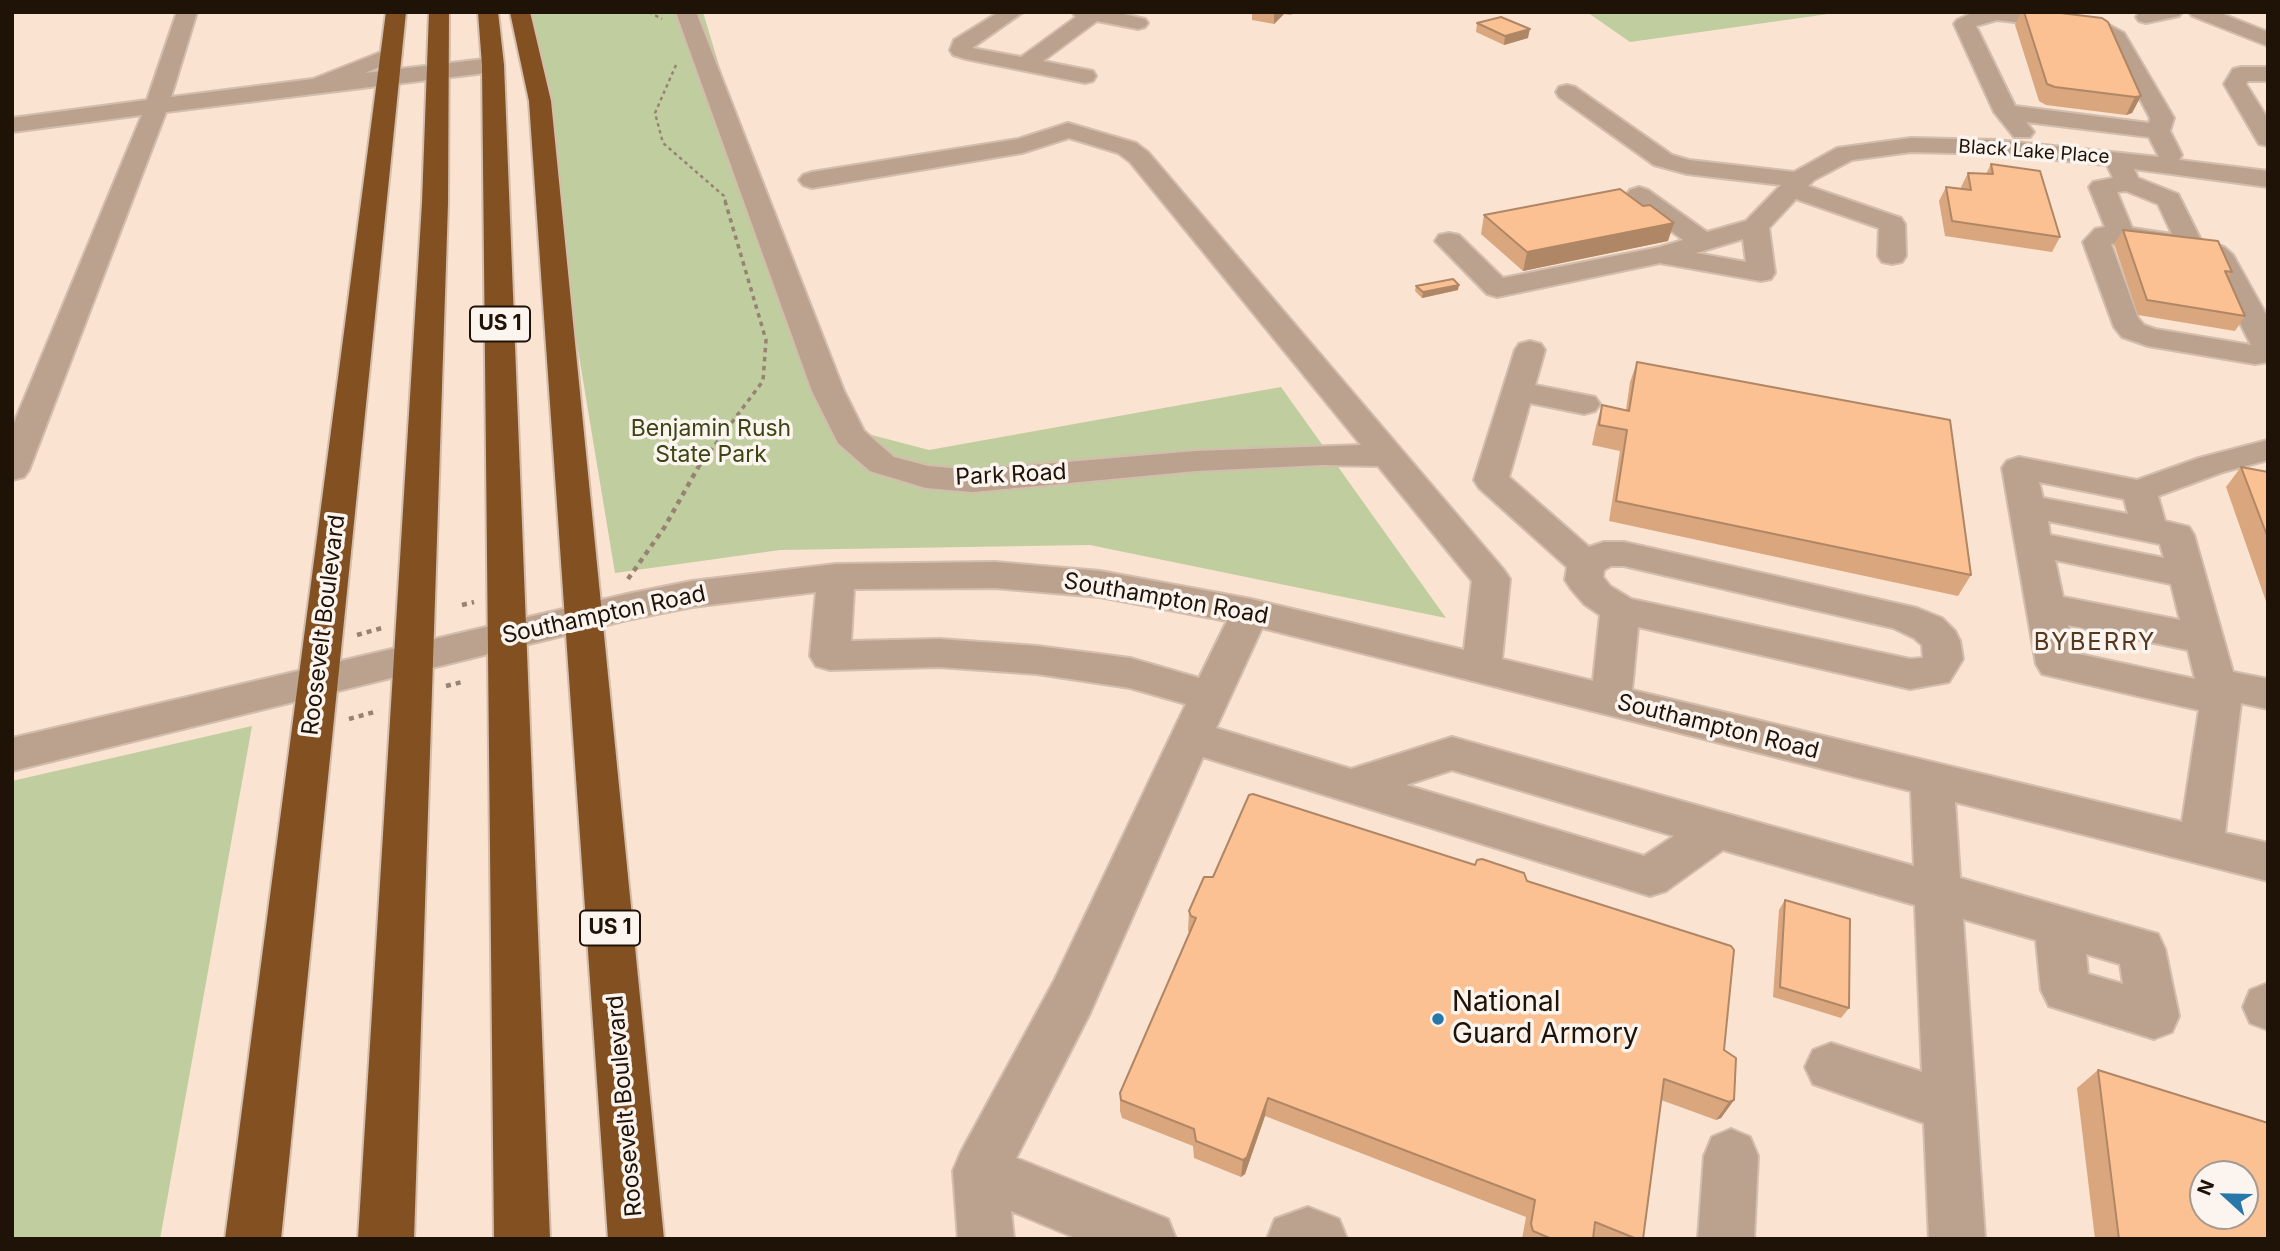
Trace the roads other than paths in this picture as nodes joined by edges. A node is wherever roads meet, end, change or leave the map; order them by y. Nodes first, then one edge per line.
1 (187, 12) edge
2 (396, 12) edge
3 (439, 12) edge
4 (488, 12) edge
5 (520, 12) edge
6 (1013, 12) edge
7 (2172, 12) edge
8 (2199, 12) edge
9 (1087, 13) edge
10 (2146, 17) dead end
11 (678, 18) edge
12 (1138, 23) dead end
13 (2268, 40) edge
14 (391, 54) junction
15 (493, 65) junction
16 (1024, 65) junction
17 (439, 71) junction
18 (2268, 74) edge
19 (1085, 76) dead end
20 (389, 78) junction
21 (318, 85) junction
22 (1567, 92) dead end
23 (157, 106) junction
24 (2006, 112) junction
25 (12, 125) edge
26 (2158, 131) junction
27 (2268, 139) edge
28 (2037, 150) junction
29 (2118, 159) junction
30 (2176, 167) junction
31 (2268, 179) edge
32 (812, 180) dead end
33 (1798, 182) junction
34 (2128, 183) junction
35 (1639, 195) dead end
36 (1755, 227) junction
37 (2121, 235) junction
38 (1449, 241) dead end
39 (1703, 242) junction
40 (2190, 245) junction
41 (1660, 255) junction
42 (1892, 256) dead end
43 (1531, 350) dead end
44 (1518, 391) junction
45 (1584, 404) dead end
46 (2268, 450) edge
47 (1387, 456) junction
48 (12, 470) edge
49 (2139, 491) junction
50 (2027, 506) junction
51 (2150, 530) junction
52 (2034, 544) junction
53 (1586, 564) junction
54 (2186, 575) junction
55 (836, 577) junction
56 (2045, 607) junction
57 (1620, 610) junction
58 (1251, 612) junction
59 (584, 617) junction
60 (508, 636) junction
61 (2204, 639) junction
62 (416, 657) junction
63 (1481, 669) junction
64 (2219, 691) junction
65 (2268, 694) edge
66 (329, 701) junction
67 (1611, 701) junction
68 (1200, 717) junction
69 (12, 755) edge
70 (1932, 780) junction
71 (1351, 786) junction
72 (1717, 830) junction
73 (2201, 846) junction
74 (2268, 862) edge
75 (1939, 893) junction
76 (2058, 926) dead end
77 (1831, 1067) dead end
78 (1950, 1106) junction
79 (1731, 1156) dead end
80 (980, 1171) junction
81 (253, 1239) edge
82 (386, 1239) edge
83 (522, 1239) edge
84 (636, 1239) edge
85 (986, 1239) edge
86 (1148, 1239) edge
87 (1295, 1239) edge
88 (1319, 1239) edge
89 (1726, 1239) edge
90 (1957, 1239) edge

1 - 23 street
2 - 14 highway, Roosevelt Boulevard
3 - 17 highway
4 - 15 highway, US 1
5 - 59 highway, Roosevelt Boulevard / US 1
6 - 16 street
7 - 10 street
8 - 13 street
9 - 12 street
9 - 16 street
11 - 47 street, Park Road
14 - 20 highway, Roosevelt Boulevard
14 - 21 street
15 - 17 street
15 - 60 highway, US 1
16 - 19 street
17 - 20 street
17 - 62 highway
18 - 27 street
20 - 21 street
20 - 66 highway, Roosevelt Boulevard
21 - 23 street
22 - 33 street
23 - 25 street
23 - 48 street
24 - 26 street
24 - 26 street
24 - 28 street
26 - 30 street
28 - 29 street, Black Lake Place
28 - 33 street, Black Lake Place
29 - 30 street, Black Lake Place
29 - 34 street
30 - 31 street, Black Lake Place
32 - 47 street
33 - 36 street, Black Lake Place
33 - 42 street
34 - 37 street
34 - 40 street
35 - 39 street
36 - 39 street
36 - 41 street
37 - 40 street
37 - 40 street
38 - 41 street
39 - 41 street
43 - 44 street
44 - 45 street
44 - 53 street
46 - 49 street
47 - 63 street
49 - 50 street
49 - 51 street
50 - 51 street
50 - 52 street
51 - 54 street
52 - 54 street
52 - 56 street
53 - 57 street
53 - 57 street
54 - 61 street
55 - 58 street, Southampton Road
55 - 59 street, Southampton Road
55 - 68 street
56 - 61 street
56 - 64 street
57 - 67 street
58 - 63 street, Southampton Road
58 - 68 street
59 - 60 street, Southampton Road
59 - 84 highway, Roosevelt Boulevard / US 1
60 - 62 street, Southampton Road
60 - 83 highway, US 1
61 - 64 street
62 - 66 street, Southampton Road
62 - 82 highway
63 - 67 street, Southampton Road
64 - 65 street
64 - 73 street
66 - 69 street, Southampton Road
66 - 81 highway, Roosevelt Boulevard
67 - 70 street, Southampton Road
68 - 71 street
68 - 80 street
70 - 73 street, Southampton Road
70 - 75 street
71 - 72 street
71 - 72 street
72 - 75 street
73 - 74 street, Southampton Road
75 - 76 street
75 - 78 street
77 - 78 street
78 - 90 street
79 - 89 street
80 - 85 street
80 - 86 street
87 - 88 street

